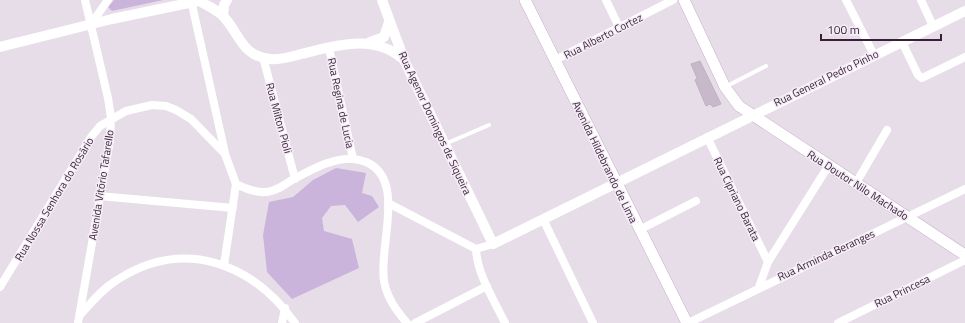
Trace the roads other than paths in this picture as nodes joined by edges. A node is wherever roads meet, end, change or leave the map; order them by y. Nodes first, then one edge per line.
1 (85, 0) edge
2 (108, 0) edge
3 (227, 0) edge
4 (382, 0) edge
5 (525, 0) edge
6 (606, 0) edge
7 (673, 0) edge
8 (684, 0) edge
9 (846, 0) edge
10 (921, 0) edge
11 (196, 1) edge
12 (965, 11) edge
13 (223, 16) junction
14 (389, 22) junction
15 (91, 24) junction
16 (933, 26) junction
17 (619, 27) junction
18 (902, 42) junction
19 (367, 43) junction
20 (0, 47) edge
21 (329, 48) junction
22 (874, 55) junction
23 (263, 57) junction
24 (965, 57) edge
25 (555, 60) junction
26 (406, 62) junction
27 (766, 66) dead end
28 (725, 87) junction
29 (752, 115) junction
30 (111, 118) junction
31 (489, 126) dead end
32 (886, 130) dead end
33 (707, 136) junction
34 (444, 144) junction
35 (225, 154) junction
36 (353, 159) junction
37 (829, 165) junction
38 (295, 179) junction
39 (616, 183) junction
40 (856, 183) junction
41 (236, 184) junction
42 (965, 188) edge
43 (99, 196) junction
44 (696, 201) dead end
45 (388, 203) junction
46 (233, 208) junction
47 (907, 217) junction
48 (543, 219) junction
49 (639, 230) junction
50 (493, 244) junction
51 (476, 249) junction
52 (965, 255) edge
53 (965, 260) edge
54 (768, 262) junction
55 (224, 265) junction
56 (488, 286) junction
57 (0, 287) edge
58 (759, 288) junction
59 (285, 308) junction
60 (79, 319) edge
61 (75, 323) edge
62 (282, 323) edge
63 (295, 323) edge
64 (407, 323) edge
65 (415, 323) edge
66 (505, 323) edge
67 (593, 323) edge
68 (687, 323) edge
69 (838, 323) edge

1 - 15 street, Avenida Vitório Tafarello
2 - 15 street
3 - 13 street
4 - 14 street, Rua Agenor Domingos de Siqueira
5 - 25 main road, Avenida Hildebrando de Lima
6 - 17 street
7 - 17 street, Rua Alberto Cortez
8 - 28 main road, Rua Doutor Nilo Machado
9 - 22 street
10 - 16 street
11 - 13 street
11 - 15 street
11 - 35 street
12 - 16 street, Rua General Pedro Pinho
13 - 23 street
14 - 19 street
14 - 26 street, Rua Agenor Domingos de Siqueira
15 - 20 street
15 - 30 street, Avenida Vitório Tafarello
16 - 18 street, Rua General Pedro Pinho
17 - 25 street, Rua Alberto Cortez
18 - 22 street, Rua General Pedro Pinho
18 - 24 street
19 - 21 street
19 - 26 street
21 - 23 street
21 - 36 street, Rua Regina de Lucia
22 - 29 street, Rua General Pedro Pinho
23 - 38 street, Rua Milton Pioli
25 - 39 main road, Avenida Hildebrando de Lima
26 - 34 street, Rua Agenor Domingos de Siqueira
27 - 28 lane
28 - 29 main road, Rua Doutor Nilo Machado
29 - 33 street, Rua General Pedro Pinho
29 - 37 main road, Rua Doutor Nilo Machado
30 - 35 street, Rua Nossa Senhora do Rosário
30 - 43 street, Avenida Vitório Tafarello
30 - 57 street, Rua Nossa Senhora do Rosário
31 - 34 lane
32 - 40 street
33 - 39 street, Rua General Pedro Pinho
33 - 54 street, Rua Cipriano Barata
34 - 50 street, Rua Agenor Domingos de Siqueira
35 - 41 street, Rua Nossa Senhora do Rosário
36 - 38 street
36 - 45 street
37 - 40 main road, Rua Doutor Nilo Machado
37 - 54 street
38 - 41 street
39 - 48 street, Rua General Pedro Pinho
39 - 49 main road, Avenida Hildebrando de Lima
40 - 47 main road, Rua Doutor Nilo Machado
41 - 46 street
42 - 47 street, Rua Arminda Beranges
43 - 46 street
43 - 60 street, Avenida Vitório Tafarello
44 - 49 street
45 - 51 street
45 - 64 street
46 - 55 street
47 - 52 main road, Rua Doutor Nilo Machado
47 - 58 street, Rua Arminda Beranges
48 - 50 street, Rua General Pedro Pinho
48 - 67 street
49 - 68 main road, Avenida Hildebrando de Lima
50 - 51 street
51 - 56 street
53 - 69 street, Rua Princesa
54 - 58 street
55 - 59 street
55 - 60 street
56 - 65 street
56 - 66 street
58 - 68 street, Rua Arminda Beranges
59 - 62 street
59 - 63 street
60 - 61 street

